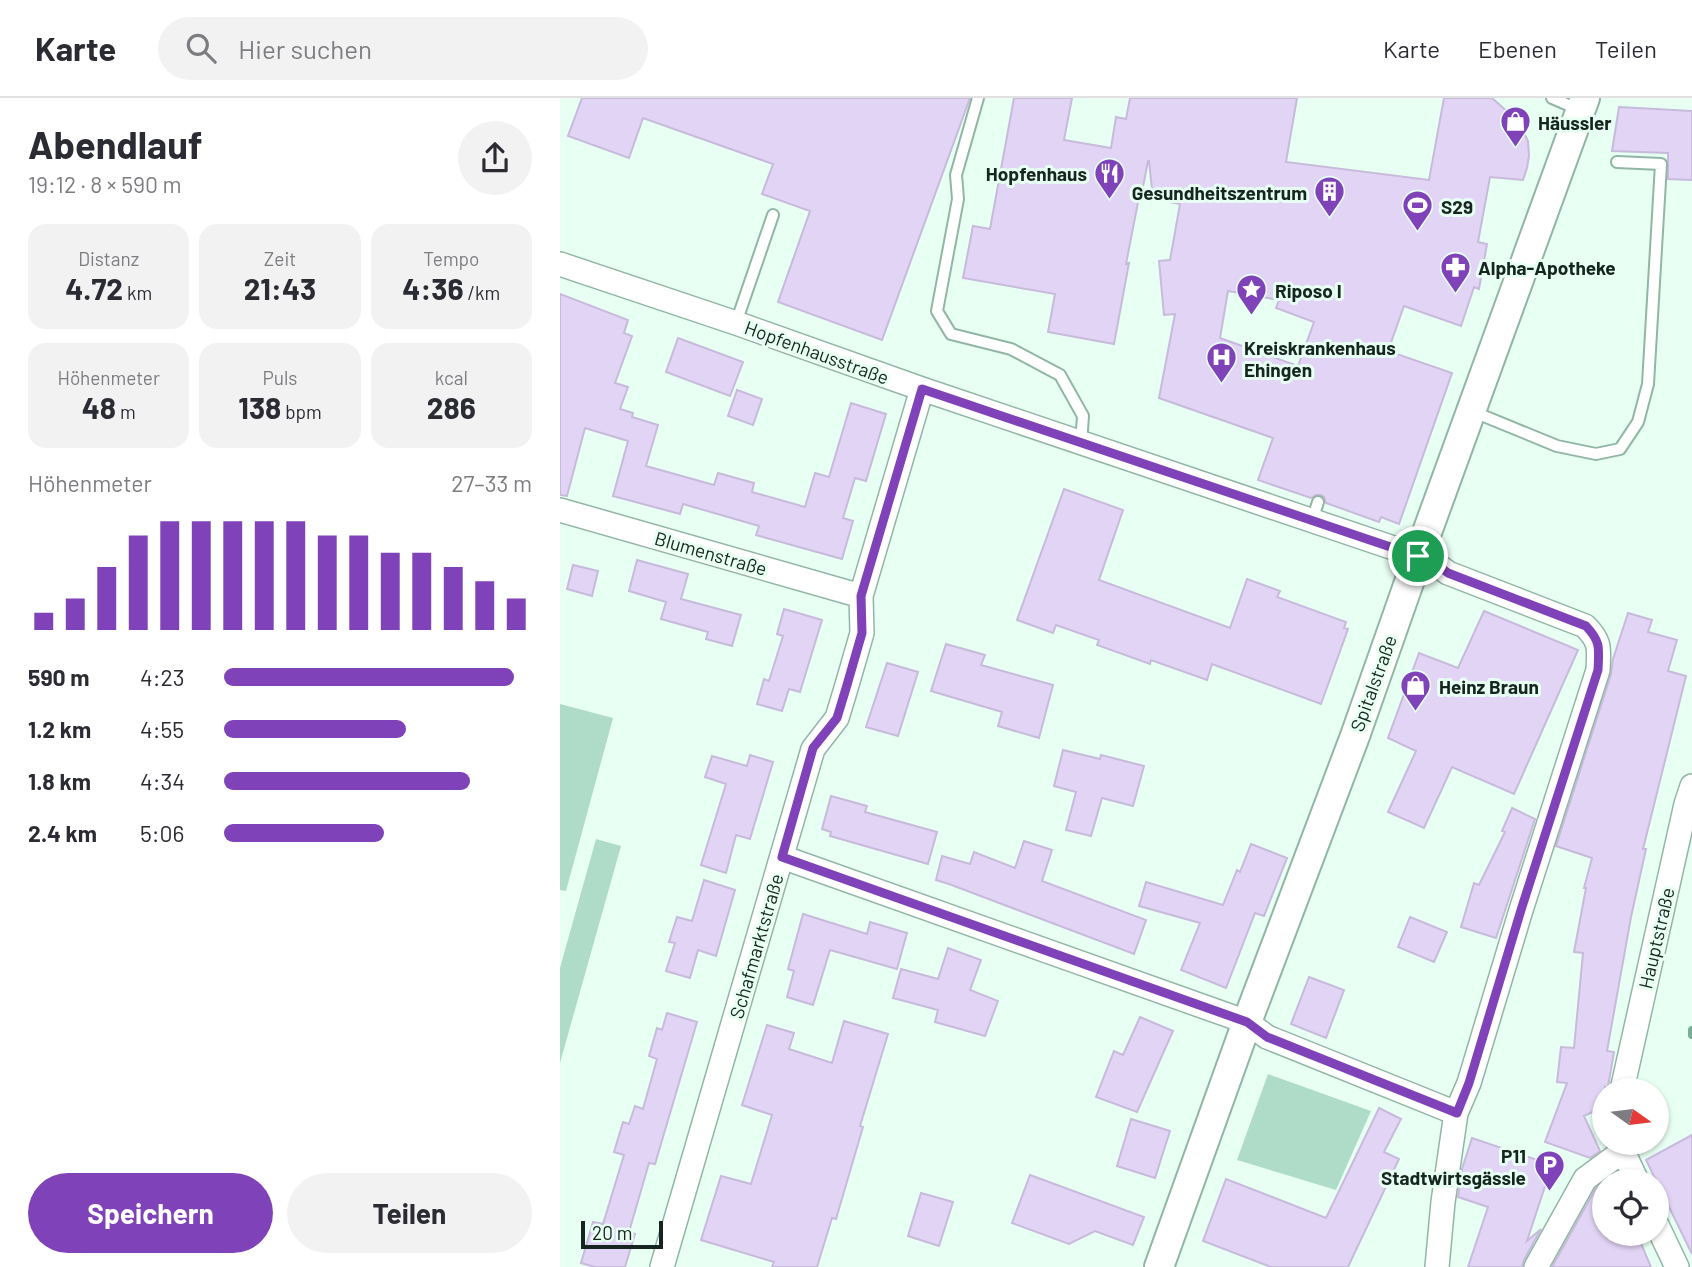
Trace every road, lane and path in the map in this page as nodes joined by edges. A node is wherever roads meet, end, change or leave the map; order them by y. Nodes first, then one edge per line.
1 (978, 98) edge
2 (1552, 98) edge
3 (1583, 104) edge
4 (1617, 162) dead end
5 (773, 215) dead end
6 (560, 264) edge
7 (736, 323) junction
8 (922, 389) junction
9 (1471, 411) junction
10 (1081, 444) junction
11 (560, 510) edge
12 (1418, 556) junction
13 (861, 596) junction
14 (1692, 786) edge
15 (782, 857) junction
16 (1247, 1022) junction
17 (1625, 1078) edge
18 (1457, 1113) junction
19 (1612, 1155) edge
20 (1666, 1246) edge
21 (662, 1267) edge
22 (1159, 1267) edge
23 (1437, 1267) edge
24 (1536, 1267) edge
25 (1676, 1267) edge

1 - 10 lane
2 - 3 lane
3 - 9 street, Spitalstraße
4 - 9 lane
5 - 7 lane
6 - 7 street, Hopfenhausstraße
7 - 8 street, Hopfenhausstraße
8 - 10 street, Hopfenhausstraße
8 - 13 street, Schafmarktstraße
9 - 12 street, Spitalstraße
10 - 12 street, Hopfenhausstraße
11 - 13 street, Blumenstraße
12 - 16 street, Spitalstraße
12 - 18 street, Hopfenhausstraße
13 - 15 street, Schafmarktstraße
14 - 17 street, Hauptstraße
15 - 16 street
15 - 21 street, Schafmarktstraße
16 - 18 street
16 - 22 street, Spitalstraße
18 - 23 street
19 - 24 street
20 - 25 street

